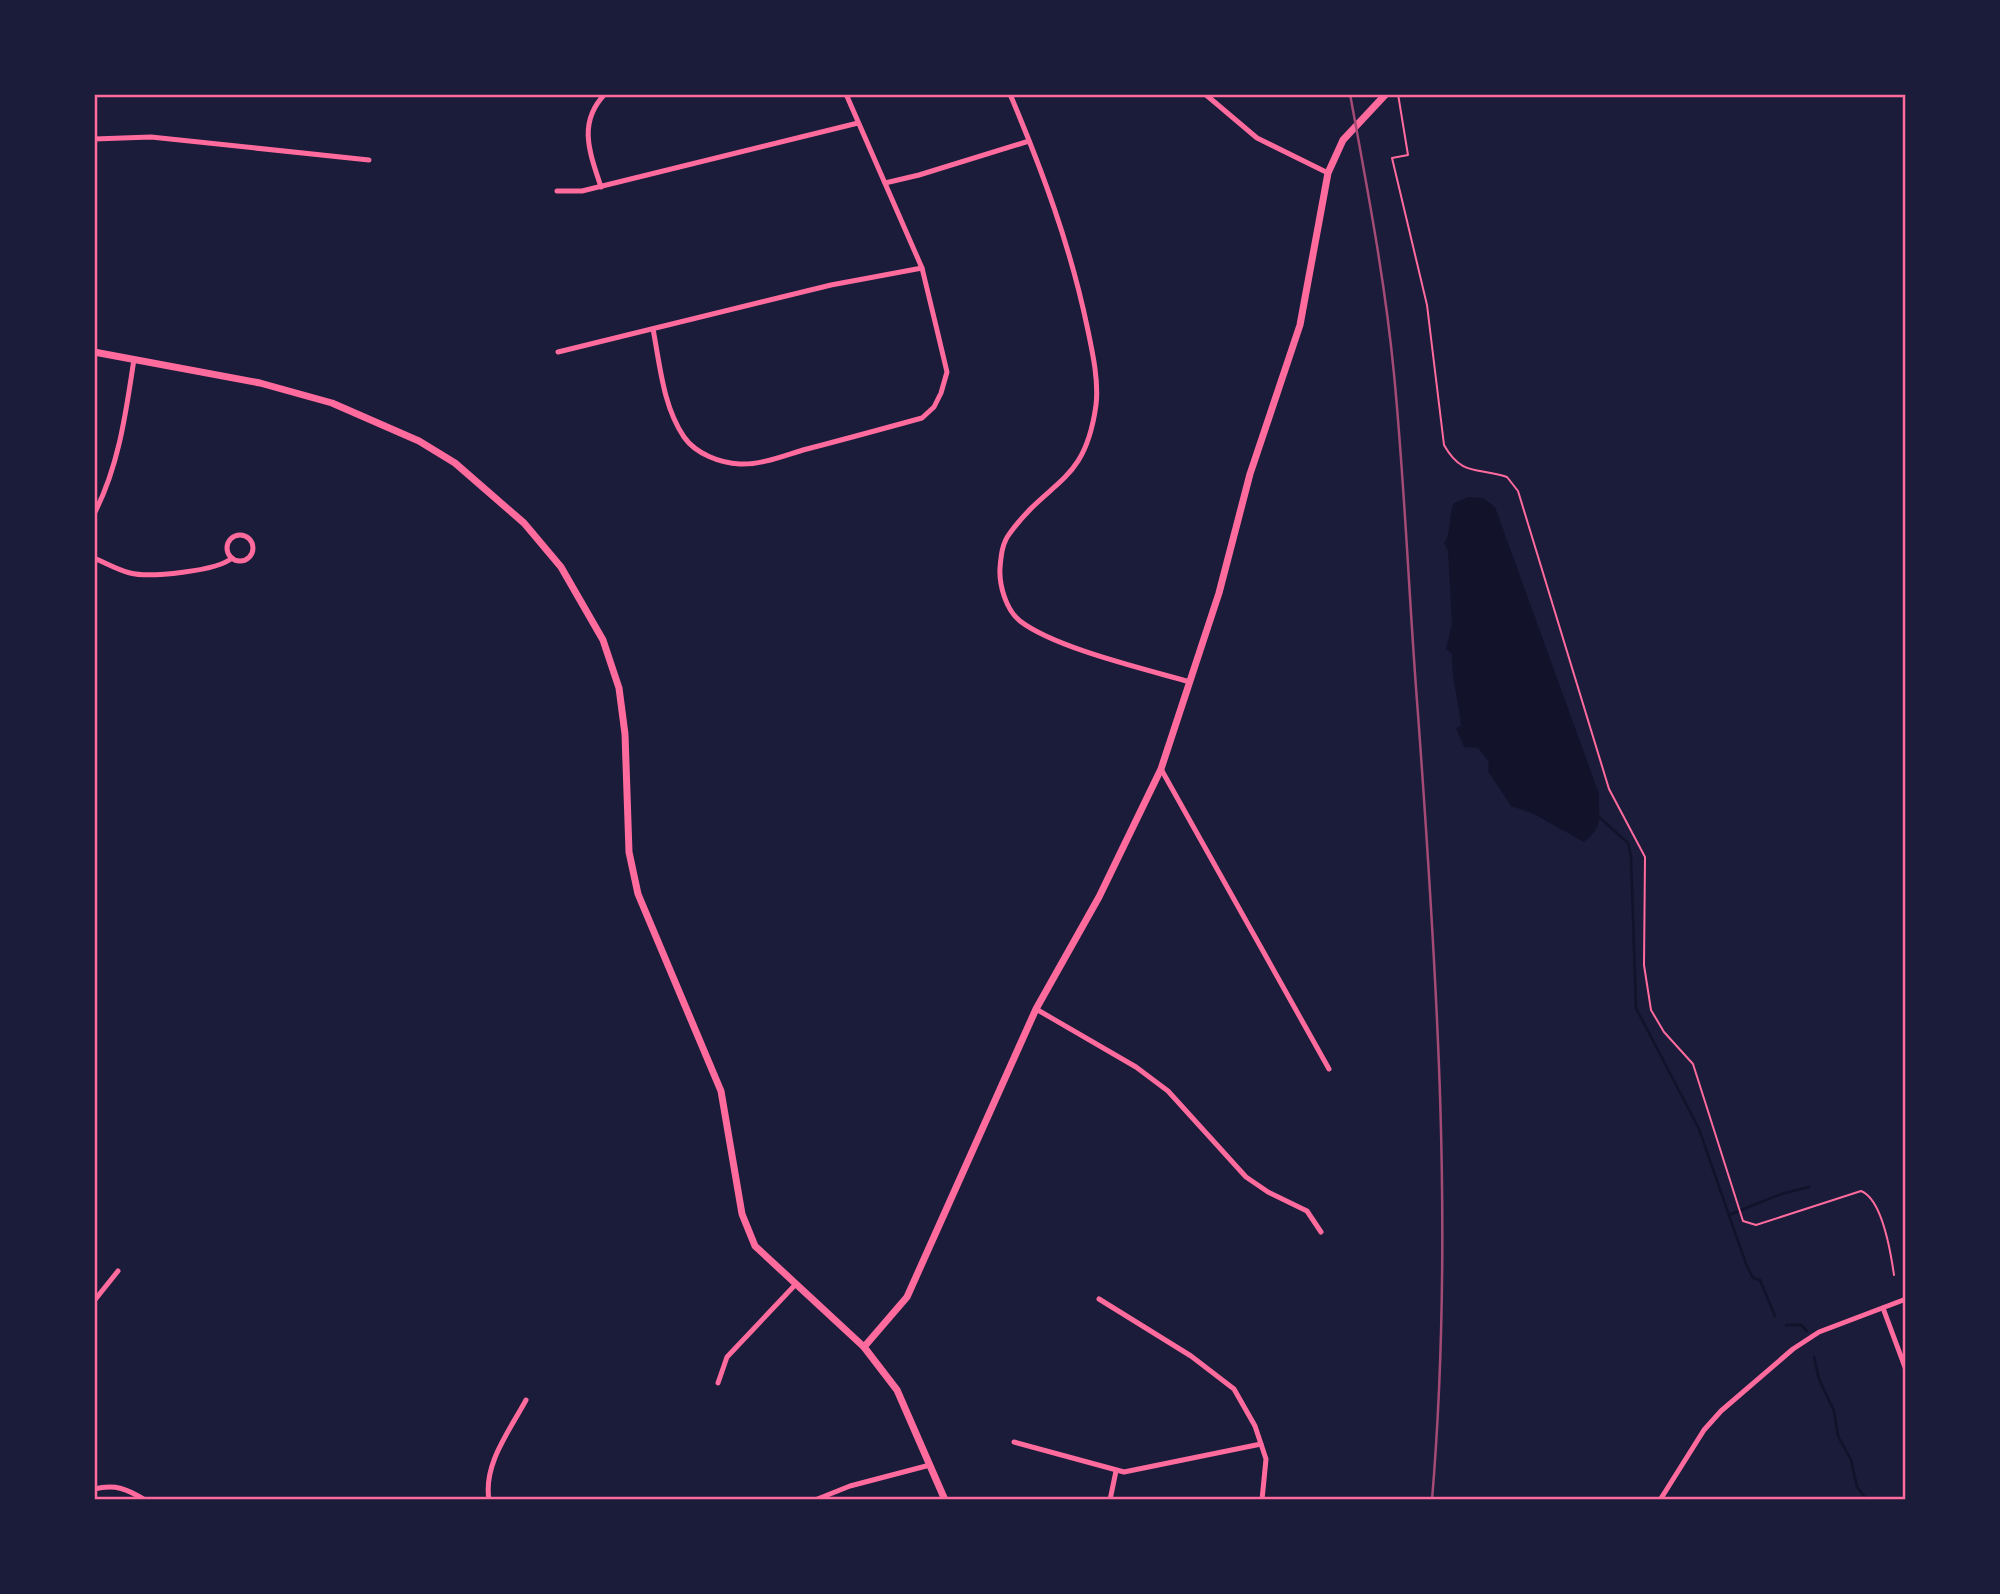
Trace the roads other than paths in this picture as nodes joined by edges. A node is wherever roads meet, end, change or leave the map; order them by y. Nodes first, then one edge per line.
1 (605, 94) edge
2 (846, 94) edge
3 (1010, 94) edge
4 (1205, 94) edge
5 (1386, 94) edge
6 (858, 123) junction
7 (94, 139) edge
8 (1029, 141) junction
9 (369, 160) dead end
10 (1328, 173) junction
11 (885, 183) junction
12 (601, 187) junction
13 (557, 191) dead end
14 (922, 268) junction
15 (653, 329) junction
16 (94, 352) edge
17 (558, 352) dead end
18 (134, 359) junction
19 (94, 513) edge
20 (94, 558) edge
21 (232, 558) junction
22 (1189, 682) junction
23 (1161, 769) junction
24 (1036, 1009) junction
25 (1329, 1069) dead end
26 (1321, 1233) dead end
27 (118, 1272) dead end
28 (795, 1284) junction
29 (1099, 1298) dead end
30 (1906, 1299) edge
31 (94, 1301) edge
32 (1883, 1308) junction
33 (864, 1347) junction
34 (1906, 1370) edge
35 (718, 1383) dead end
36 (526, 1400) dead end
37 (1014, 1442) dead end
38 (1261, 1444) junction
39 (930, 1465) junction
40 (1116, 1471) junction
41 (94, 1489) edge
42 (145, 1500) edge
43 (489, 1500) edge
44 (815, 1500) edge
45 (945, 1500) edge
46 (1110, 1500) edge
47 (1262, 1500) edge
48 (1660, 1500) edge

1 - 12 street
2 - 6 street
3 - 8 street
4 - 10 street
5 - 10 street
6 - 11 street
6 - 12 street
7 - 9 street
8 - 11 street
8 - 22 street
10 - 22 street
11 - 14 street
12 - 13 street
14 - 15 street
14 - 15 street
15 - 17 street
16 - 18 street
18 - 19 street
18 - 28 street
20 - 21 street
21 - 21 street
22 - 23 street
23 - 24 street
23 - 25 street
24 - 26 street
24 - 33 street
27 - 31 street
28 - 33 street
28 - 35 street
29 - 38 street
30 - 32 street
32 - 34 street
32 - 48 street
33 - 39 street
36 - 43 street
37 - 40 street
38 - 40 street
38 - 47 street
39 - 44 street
39 - 45 street
40 - 46 street
41 - 42 street

